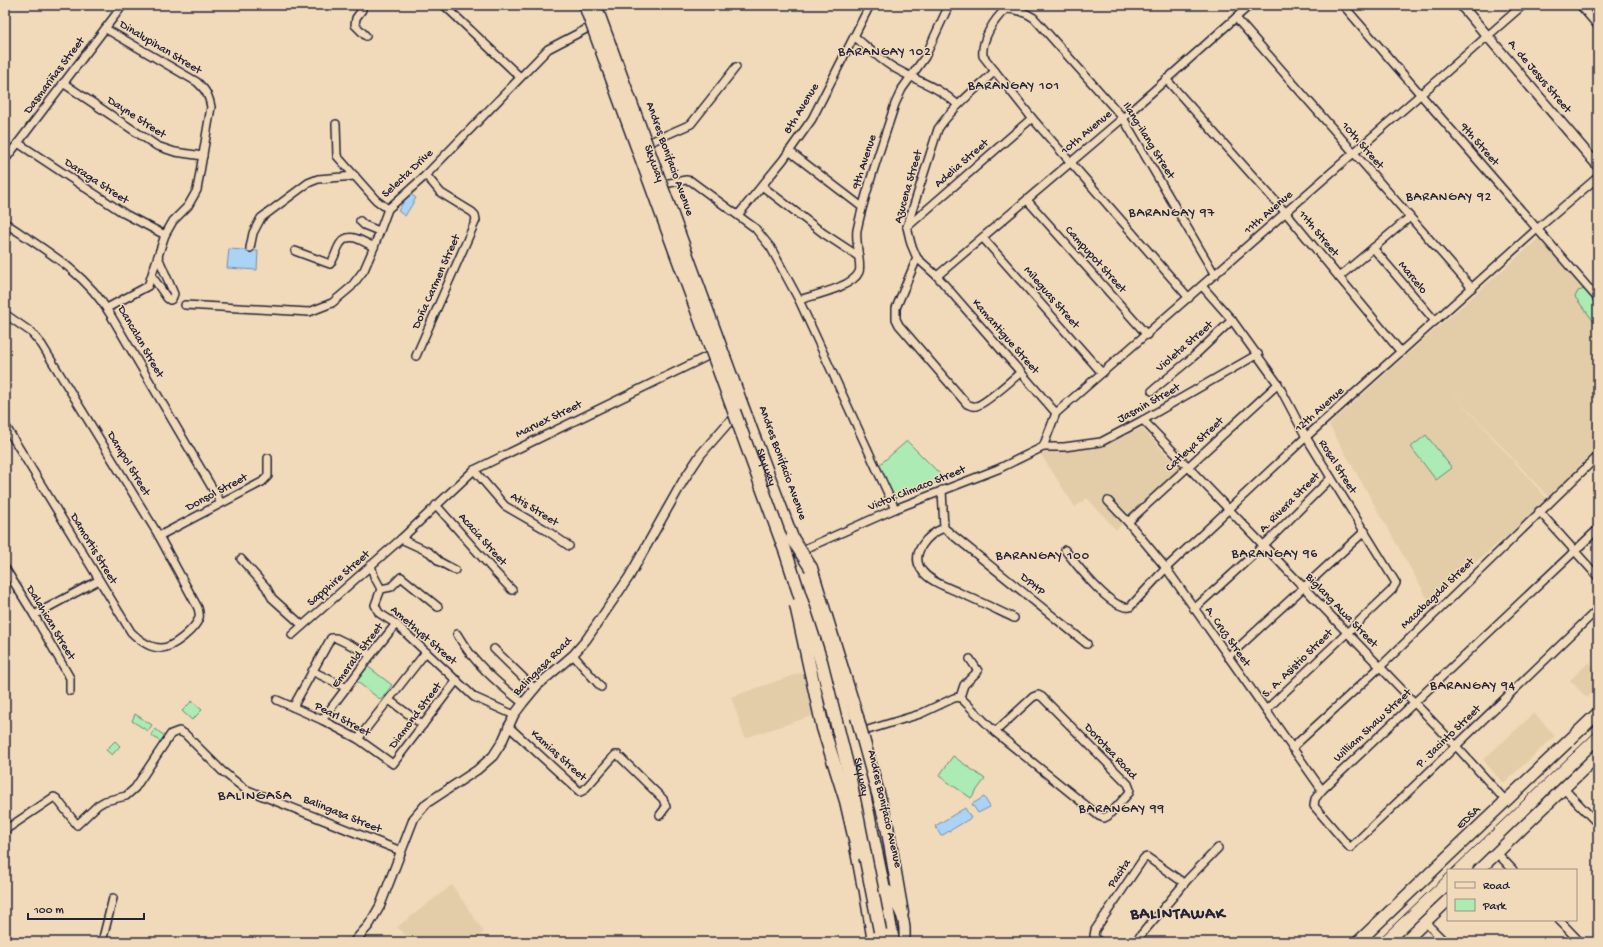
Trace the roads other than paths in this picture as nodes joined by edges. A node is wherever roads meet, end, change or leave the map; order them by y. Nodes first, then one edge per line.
1 (123, 5) edge
2 (361, 5) edge
3 (444, 5) edge
4 (580, 5) edge
5 (585, 5) edge
6 (595, 5) edge
7 (599, 5) edge
8 (870, 5) edge
9 (949, 5) edge
10 (1250, 5) edge
11 (1343, 5) edge
12 (1462, 5) edge
13 (1523, 5) edge
14 (1580, 5) edge
15 (1236, 18) junction
16 (605, 20) junction
17 (1598, 26) edge
18 (588, 27) junction
19 (106, 29) junction
20 (1488, 35) junction
21 (366, 36) dead end
22 (855, 37) junction
23 (736, 67) dead end
24 (995, 71) junction
25 (520, 77) junction
26 (911, 77) junction
27 (1166, 79) junction
28 (63, 83) junction
29 (1420, 94) junction
30 (958, 105) junction
31 (1032, 118) junction
32 (1123, 118) junction
33 (336, 124) dead end
34 (18, 143) junction
35 (648, 143) junction
36 (789, 151) junction
37 (1353, 154) junction
38 (203, 156) junction
39 (5, 160) edge
40 (1070, 161) junction
41 (1598, 166) edge
42 (426, 175) junction
43 (355, 176) junction
44 (1598, 177) edge
45 (664, 184) junction
46 (762, 186) junction
47 (1026, 200) junction
48 (862, 207) junction
49 (388, 209) junction
50 (1286, 213) junction
51 (738, 215) junction
52 (1410, 217) junction
53 (360, 222) dead end
54 (5, 223) edge
55 (907, 227) junction
56 (1537, 229) junction
57 (379, 231) junction
58 (165, 234) junction
59 (983, 238) junction
60 (374, 247) junction
61 (250, 248) dead end
62 (1373, 248) junction
63 (296, 251) dead end
64 (858, 256) junction
65 (158, 257) junction
66 (916, 258) junction
67 (1215, 275) junction
68 (152, 276) junction
69 (937, 276) junction
70 (1340, 277) junction
71 (1202, 286) junction
72 (1472, 288) junction
73 (1189, 298) junction
74 (1598, 299) edge
75 (799, 300) junction
76 (185, 305) dead end
77 (107, 308) junction
78 (5, 314) edge
79 (1232, 320) junction
80 (1435, 321) junction
81 (1147, 335) junction
82 (725, 347) junction
83 (1401, 352) junction
84 (712, 354) junction
85 (1258, 354) junction
86 (416, 356) dead end
87 (1021, 372) junction
88 (1102, 373) junction
89 (1278, 384) junction
90 (1152, 391) dead end
91 (1056, 413) junction
92 (735, 420) junction
93 (1143, 420) junction
94 (5, 426) edge
95 (1306, 437) junction
96 (1043, 447) junction
97 (1598, 456) edge
98 (268, 458) dead end
99 (1188, 466) junction
100 (474, 470) junction
101 (1332, 478) junction
102 (942, 490) junction
103 (1108, 501) dead end
104 (221, 504) junction
105 (436, 505) junction
106 (895, 509) junction
107 (1229, 510) junction
108 (1539, 511) junction
109 (1128, 522) junction
110 (944, 528) junction
111 (1598, 529) edge
112 (1365, 532) junction
113 (159, 536) junction
114 (792, 538) junction
115 (401, 539) junction
116 (569, 546) dead end
117 (1263, 546) junction
118 (1065, 550) dead end
119 (800, 551) junction
120 (1575, 551) junction
121 (786, 553) junction
122 (241, 559) dead end
123 (371, 565) junction
124 (5, 568) edge
125 (1166, 568) junction
126 (455, 570) dead end
127 (1598, 577) edge
128 (99, 580) junction
129 (12, 581) junction
130 (1396, 583) joint
131 (5, 585) edge
132 (1304, 588) junction
133 (381, 589) junction
134 (512, 590) dead end
135 (801, 603) junction
136 (438, 607) dead end
137 (1194, 609) junction
138 (1598, 609) edge
139 (34, 615) junction
140 (1014, 618) dead end
141 (396, 624) junction
142 (302, 625) junction
143 (1347, 633) junction
144 (457, 634) dead end
145 (292, 635) dead end
146 (183, 636) joint
147 (1087, 644) dead end
148 (494, 649) dead end
149 (426, 652) junction
150 (371, 655) junction
151 (573, 655) junction
152 (1228, 657) junction
153 (970, 659) dead end
154 (1380, 667) junction
155 (312, 671) junction
156 (457, 680) junction
157 (601, 687) dead end
158 (347, 688) junction
159 (534, 689) junction
160 (70, 691) dead end
161 (960, 698) junction
162 (277, 700) dead end
163 (389, 700) junction
164 (523, 703) junction
165 (1414, 703) junction
166 (293, 707) junction
167 (1266, 710) junction
168 (1598, 713) edge
169 (514, 715) junction
170 (322, 720) junction
171 (423, 725) junction
172 (508, 726) junction
173 (995, 732) junction
174 (852, 735) junction
175 (358, 740) junction
176 (1456, 746) junction
177 (1292, 748) junction
178 (1598, 755) edge
179 (392, 764) joint
180 (1564, 789) junction
181 (1322, 790) junction
182 (1506, 801) junction
183 (660, 815) dead end
184 (1598, 824) edge
185 (5, 830) edge
186 (1218, 848) dead end
187 (1350, 848) joint
188 (401, 851) junction
189 (1497, 853) junction
190 (1480, 869) edge
191 (1512, 869) edge
192 (1184, 883) junction
193 (888, 890) junction
194 (113, 898) dead end
195 (1447, 901) edge
196 (902, 913) junction
197 (1560, 921) edge
198 (1425, 922) junction
199 (102, 942) edge
200 (354, 942) edge
201 (874, 942) edge
202 (883, 942) edge
203 (893, 942) edge
204 (898, 942) edge
205 (904, 942) edge
206 (1099, 942) edge
207 (1135, 942) edge
208 (1358, 942) edge
209 (1404, 942) edge
210 (1445, 942) edge
211 (1580, 942) edge

1 - 19 street, Dasmariñas Street
2 - 21 street
3 - 25 street
4 - 18 main road
5 - 121 highway, Skyway, bridge
6 - 114 highway, Skyway, bridge
7 - 16 main road, Andres Bonifacio Avenue
8 - 22 street, 8th Avenue
9 - 26 street, 9th Avenue
10 - 15 street, 10th Avenue
11 - 29 street, 9th Street
12 - 20 main road, A. de Jesus Street
13 - 20 street, 11th Avenue
14 - 17 street
15 - 27 street, 10th Avenue
15 - 37 street, 10th Street
16 - 18 street, Selecta Drive
16 - 35 main road, Andres Bonifacio Avenue
18 - 25 street, Selecta Drive
18 - 84 main road
19 - 28 street, Dasmariñas Street
19 - 38 street, Dinalupihan Street
20 - 29 street, 11th Avenue
20 - 41 main road, A. de Jesus Street
22 - 26 street
22 - 36 street, 8th Avenue
23 - 35 street
24 - 30 street, Azucena Street
24 - 31 street
24 - 32 street, Ilang-ilang Street
25 - 42 street, Selecta Drive
26 - 30 street
26 - 48 street, 9th Avenue
27 - 32 street, 10th Avenue
27 - 50 street, 11th Street
28 - 34 street, Dasmariñas Street
28 - 38 street, Dayne Street
29 - 37 street, 11th Avenue
29 - 56 street, 9th Street
30 - 55 street, Azucena Street
31 - 40 street
31 - 55 street, Adelia Street
32 - 40 street, 10th Avenue
32 - 67 street, Ilang-ilang Street
33 - 43 street
34 - 39 street, Dasmariñas Street
34 - 58 street, Daraga Street
35 - 45 main road, Andres Bonifacio Avenue
36 - 46 street, 8th Avenue
36 - 48 street
37 - 50 street, 11th Avenue
37 - 52 street, 10th Street
38 - 58 street, Dinalupihan Street
40 - 47 street, 10th Avenue
40 - 73 street
42 - 49 street, Selecta Drive
42 - 86 street, Doña Carmen Street
43 - 49 street
43 - 61 street
44 - 56 street, 12th Avenue
45 - 51 street
45 - 82 main road, Andres Bonifacio Avenue
46 - 51 street, 8th Avenue
46 - 64 street
47 - 59 street, 10th Avenue
47 - 81 street, Campupot Street
48 - 64 street, 9th Avenue
49 - 57 street, Selecta Drive
50 - 67 street, 11th Avenue
50 - 70 street, 11th Street
51 - 75 street
52 - 62 street
52 - 72 street, 10th Street
53 - 57 street
54 - 77 street, Dancalan Street
55 - 66 street, Azucena Street
56 - 72 street, 12th Avenue
56 - 74 street, 9th Street
57 - 60 street, Selecta Drive
58 - 65 street, Dinalupihan Street
59 - 69 street, 10th Avenue
59 - 88 street, Mileguas Street
60 - 63 street
60 - 76 street, Selecta Drive
62 - 70 street
62 - 80 street, Marcelo
64 - 75 street, 9th Avenue
65 - 68 street, Dinalupihan Street
65 - 68 street
66 - 69 street, Kamantigue Street
66 - 87 street
67 - 71 street, 11th Avenue
68 - 77 street, Dinalupihan Street
69 - 87 street, Kamantigue Street
70 - 83 street, 11th Street
71 - 73 street, 11th Avenue
71 - 79 street, Rosal Street
72 - 80 street, 12th Avenue
73 - 81 street, 11th Avenue
75 - 106 street
77 - 104 street, Dancalan Street
78 - 113 street, Dampol Street
79 - 85 street, Rosal Street
79 - 90 street, Violeta Street
80 - 83 street, 12th Avenue
81 - 88 street, 11th Avenue
82 - 84 street, Marvex Street
82 - 119 main road, Andres Bonifacio Avenue
83 - 95 street, 12th Avenue
84 - 92 main road
84 - 100 street, Marvex Street
85 - 89 street, Rosal Street
85 - 93 street, Jasmin Street
87 - 91 street, Kamantigue Street
88 - 91 street, 11th Avenue
89 - 95 street, Rosal Street
89 - 99 street, Catleya Street
91 - 96 street, 11th Avenue
92 - 135 main road
92 - 151 street, Balingasa Road
93 - 96 street, Jasmin Street
93 - 99 street, Biglang Awa Street
94 - 128 street, Damortis Street
95 - 101 street, Rosal Street
95 - 107 street, 12th Avenue
96 - 102 street, Victor Climaco Street
97 - 108 street, Macabagdal Street
98 - 104 street, Donsol Street
99 - 107 street, Biglang Awa Street
99 - 109 street, Catleya Street
100 - 105 street, Marvex Street
100 - 116 street, Atis Street
101 - 112 street, Rosal Street
101 - 117 street, A. Rivera Street
102 - 106 street, Victor Climaco Street
102 - 110 street
103 - 109 street, A. Cruz Street
104 - 113 street, Donsol Street
105 - 115 street, Marvex Street
105 - 134 street, Acacia Street
106 - 119 street, Victor Climaco Street
107 - 117 street, Biglang Awa Street
107 - 125 street, 12th Avenue
108 - 120 street
108 - 154 street, Macabagdal Street
109 - 125 street, A. Cruz Street
110 - 140 street
110 - 147 street, DPHP
111 - 120 street, William Shaw Street
112 - 130 street, Rosal Street
112 - 132 street
113 - 146 street, Dampol Street
114 - 196 highway, bridge
114 - 203 highway, Skyway, bridge
115 - 123 street, Sapphire Street
115 - 126 street
117 - 132 street, Biglang Awa Street
117 - 137 street, A. Rivera Street
118 - 125 street, 12th Avenue
119 - 174 main road, Andres Bonifacio Avenue
120 - 127 street
120 - 165 street, William Shaw Street
121 - 201 highway, bridge
121 - 202 highway, Skyway, bridge
122 - 142 street
123 - 133 street
123 - 142 street, Sapphire Street
124 - 129 street, Dalahican Street
125 - 137 street, A. Cruz Street
128 - 139 street
128 - 146 street, Damortis Street
129 - 131 street
129 - 139 street, Dalahican Street
130 - 143 street, S. A. Asistio Street
132 - 143 street, Biglang Awa Street
132 - 152 street
133 - 136 street
133 - 141 street, Amethyst Street
135 - 201 street
135 - 202 main road
137 - 152 street, A. Cruz Street
138 - 176 street, P. Jacinto Street
139 - 160 street, Dalahican Street
141 - 149 street, Amethyst Street
141 - 150 street, Emerald Street
142 - 145 street, Sapphire Street
143 - 154 street, Biglang Awa Street
143 - 167 street, S. A. Asistio Street
144 - 164 street
148 - 159 street
149 - 156 street, Amethyst Street
149 - 163 street
150 - 155 street
150 - 158 street, Emerald Street
151 - 157 street
151 - 159 street, Balingasa Road
152 - 167 street, A. Cruz Street
153 - 161 street
154 - 165 street, Biglang Awa Street
154 - 177 street, Macabagdal Street
155 - 158 street
155 - 166 street
156 - 169 street, Amethyst Street
156 - 171 street, Diamond Street
158 - 170 street, Emerald Street
159 - 164 street, Balingasa Road
161 - 173 street, Dorotea Road
161 - 174 street
162 - 166 street, Pearl Street
163 - 171 street
163 - 175 street
164 - 169 street, Balingasa Road
165 - 176 street, Biglang Awa Street
165 - 181 street, William Shaw Street
166 - 170 street, Pearl Street
167 - 177 street, A. Cruz Street
168 - 182 highway, EDSA
169 - 172 street, Balingasa Road
170 - 175 street, Pearl Street
171 - 179 street, Diamond Street
172 - 183 street, Kamias Street
172 - 188 street, Balingasa Road
173 - 173 street, Dorotea Road
174 - 193 main road, Andres Bonifacio Avenue
175 - 179 street, Pearl Street
176 - 182 street, Biglang Awa Street
176 - 187 street, P. Jacinto Street
177 - 181 street, A. Cruz Street
178 - 180 highway
180 - 184 street
180 - 189 highway
181 - 187 street, William Shaw Street
182 - 208 highway, EDSA
185 - 188 street, Balingasa Street
186 - 192 street
188 - 200 street, Balingasa Road
189 - 190 highway
189 - 191 street
192 - 206 street, Pacita
192 - 207 street
193 - 196 main road
193 - 204 main road, Andres Bonifacio Avenue
194 - 199 street
195 - 198 highway
196 - 205 main road
197 - 211 street
198 - 209 highway
198 - 210 street

